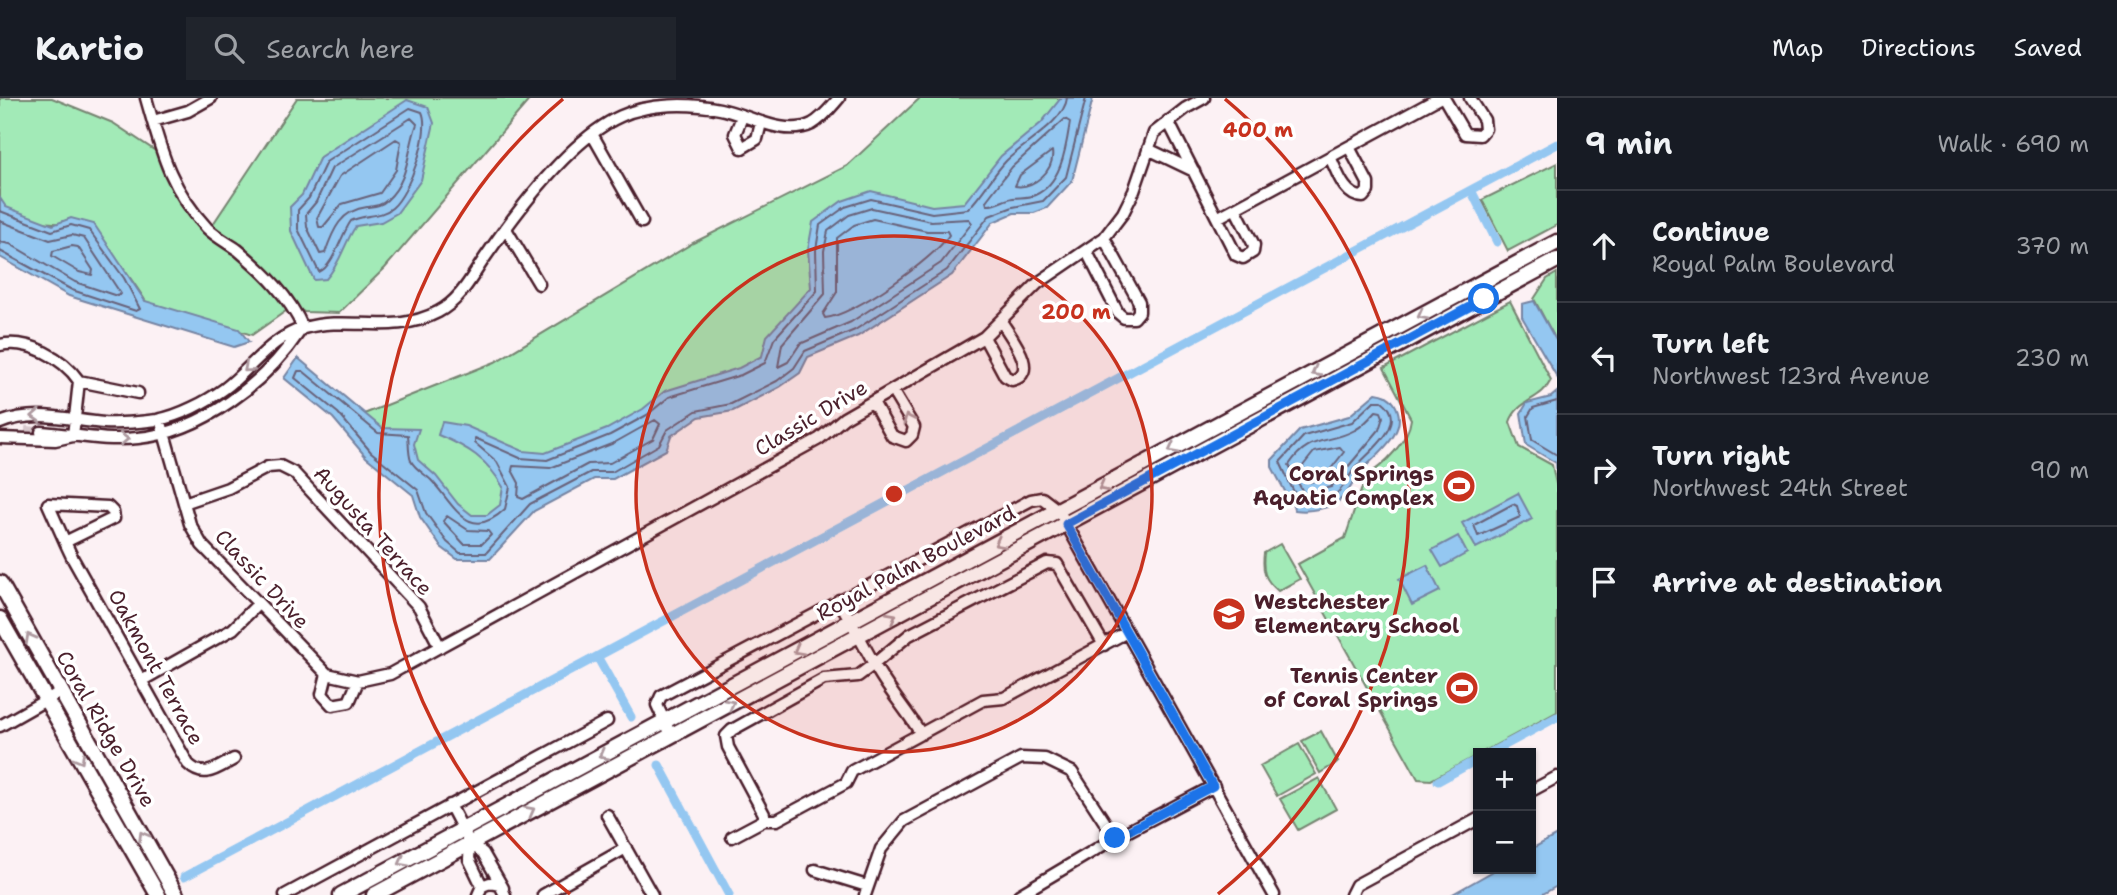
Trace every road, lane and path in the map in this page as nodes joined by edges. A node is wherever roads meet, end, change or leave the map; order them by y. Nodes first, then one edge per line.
1 (146, 98) edge
2 (211, 98) edge
3 (839, 98) edge
4 (1204, 98) edge
5 (1441, 98) edge
6 (1470, 98) edge
7 (742, 117) junction
8 (153, 121) junction
9 (1168, 121) junction
10 (761, 122) junction
11 (592, 134) junction
12 (1349, 147) junction
13 (1147, 149) junction
14 (1329, 157) junction
15 (1195, 171) junction
16 (1236, 210) junction
17 (1219, 217) junction
18 (642, 222) dead end
19 (506, 229) junction
20 (1104, 238) junction
21 (1557, 242) edge
22 (1087, 252) junction
23 (1557, 260) edge
24 (539, 284) dead end
25 (1001, 321) junction
26 (303, 328) junction
27 (984, 337) junction
28 (0, 345) edge
29 (79, 381) junction
30 (893, 392) junction
31 (138, 393) dead end
32 (873, 402) junction
33 (76, 418) junction
34 (160, 419) junction
35 (0, 423) edge
36 (25, 430) tunnel mouth
37 (41, 432) tunnel mouth
38 (164, 434) junction
39 (74, 436) junction
40 (0, 438) edge
41 (184, 503) junction
42 (1062, 517) junction
43 (65, 542) junction
44 (0, 583) edge
45 (839, 600) junction
46 (258, 604) junction
47 (0, 619) edge
48 (851, 622) junction
49 (1127, 632) junction
50 (859, 635) junction
51 (1104, 645) junction
52 (440, 647) junction
53 (874, 664) junction
54 (327, 674) junction
55 (141, 681) junction
56 (358, 681) junction
57 (60, 692) junction
58 (46, 700) junction
59 (607, 721) dead end
60 (0, 726) edge
61 (667, 729) junction
62 (921, 734) junction
63 (234, 759) dead end
64 (1557, 777) edge
65 (1213, 786) junction
66 (1536, 788) edge
67 (450, 805) junction
68 (607, 815) dead end
69 (764, 820) junction
70 (1473, 822) edge
71 (466, 837) junction
72 (732, 837) dead end
73 (1115, 838) junction
74 (626, 848) junction
75 (815, 870) dead end
76 (866, 890) edge
77 (480, 891) edge
78 (504, 892) edge
79 (158, 895) edge
80 (176, 895) edge
81 (285, 895) edge
82 (341, 895) edge
83 (374, 895) edge
84 (543, 895) edge
85 (652, 895) edge
86 (1019, 895) edge
87 (1274, 895) edge
88 (1351, 895) edge

1 - 8 street
2 - 8 street
3 - 10 street
4 - 9 street, Classic Drive
5 - 6 street
5 - 12 street
7 - 10 street
7 - 10 street
7 - 11 street
8 - 26 street
9 - 13 street, Classic Drive
9 - 15 street
11 - 18 street
11 - 19 street
12 - 14 street
12 - 14 street
13 - 15 street
13 - 20 street, Classic Drive
14 - 16 street
15 - 17 street
16 - 17 street
16 - 17 street
19 - 24 street
19 - 26 street
20 - 22 street, Classic Drive
20 - 22 street
21 -> 42 street, Royal Palm Boulevard
22 - 25 street, Classic Drive
23 - 42 street, Royal Palm Boulevard
25 - 27 street, Classic Drive
25 - 27 street
26 -> 34 street
26 - 38 street
27 - 30 street, Classic Drive
28 - 29 street
29 - 31 street
29 - 33 street
30 - 32 street, Classic Drive
32 -> 30 street
32 - 52 street, Classic Drive
33 - 34 street
33 -> 35 street
33 - 39 street
34 - 38 street, Classic Drive
36 - 40 street
37 - 39 street
39 -> 38 street
38 - 41 street, Classic Drive
39 - 40 street
41 - 46 street, Classic Drive
41 - 52 street, Augusta Terrace
42 - 45 street
42 -> 48 street, Royal Palm Boulevard
42 - 49 street
50 -> 42 street, Royal Palm Boulevard
43 - 43 street, Oakmont Terrace
43 - 55 street, Oakmont Terrace
57 -> 44 street, Coral Ridge Drive
45 - 48 street
45 - 61 street
46 - 54 street, Classic Drive
46 - 55 street
47 - 58 street, Coral Ridge Drive
48 - 50 street
48 -> 61 street, Royal Palm Boulevard
49 - 51 street
49 - 65 street
50 - 53 street
61 -> 50 street, Royal Palm Boulevard
51 - 53 street
51 - 62 street
52 - 56 street, Classic Drive
53 - 62 street
53 - 69 street
54 - 56 street, Classic Drive
54 - 56 street
55 - 63 street, Oakmont Terrace
57 - 58 street
80 -> 57 street, Coral Ridge Drive
58 - 60 street
58 -> 79 street, Coral Ridge Drive
59 - 67 street
61 - 71 street, Royal Palm Boulevard
62 - 69 street
64 - 66 street
65 - 73 street
65 - 87 street
67 - 71 street
67 - 81 street
68 - 74 street
69 - 72 street
70 - 88 street
71 - 77 street
71 - 78 street
71 -> 82 street, Royal Palm Boulevard
71 - 83 street, Royal Palm Boulevard
73 - 76 street
73 - 86 street
74 - 84 street
74 - 85 street
75 - 76 street
77 - 78 street

